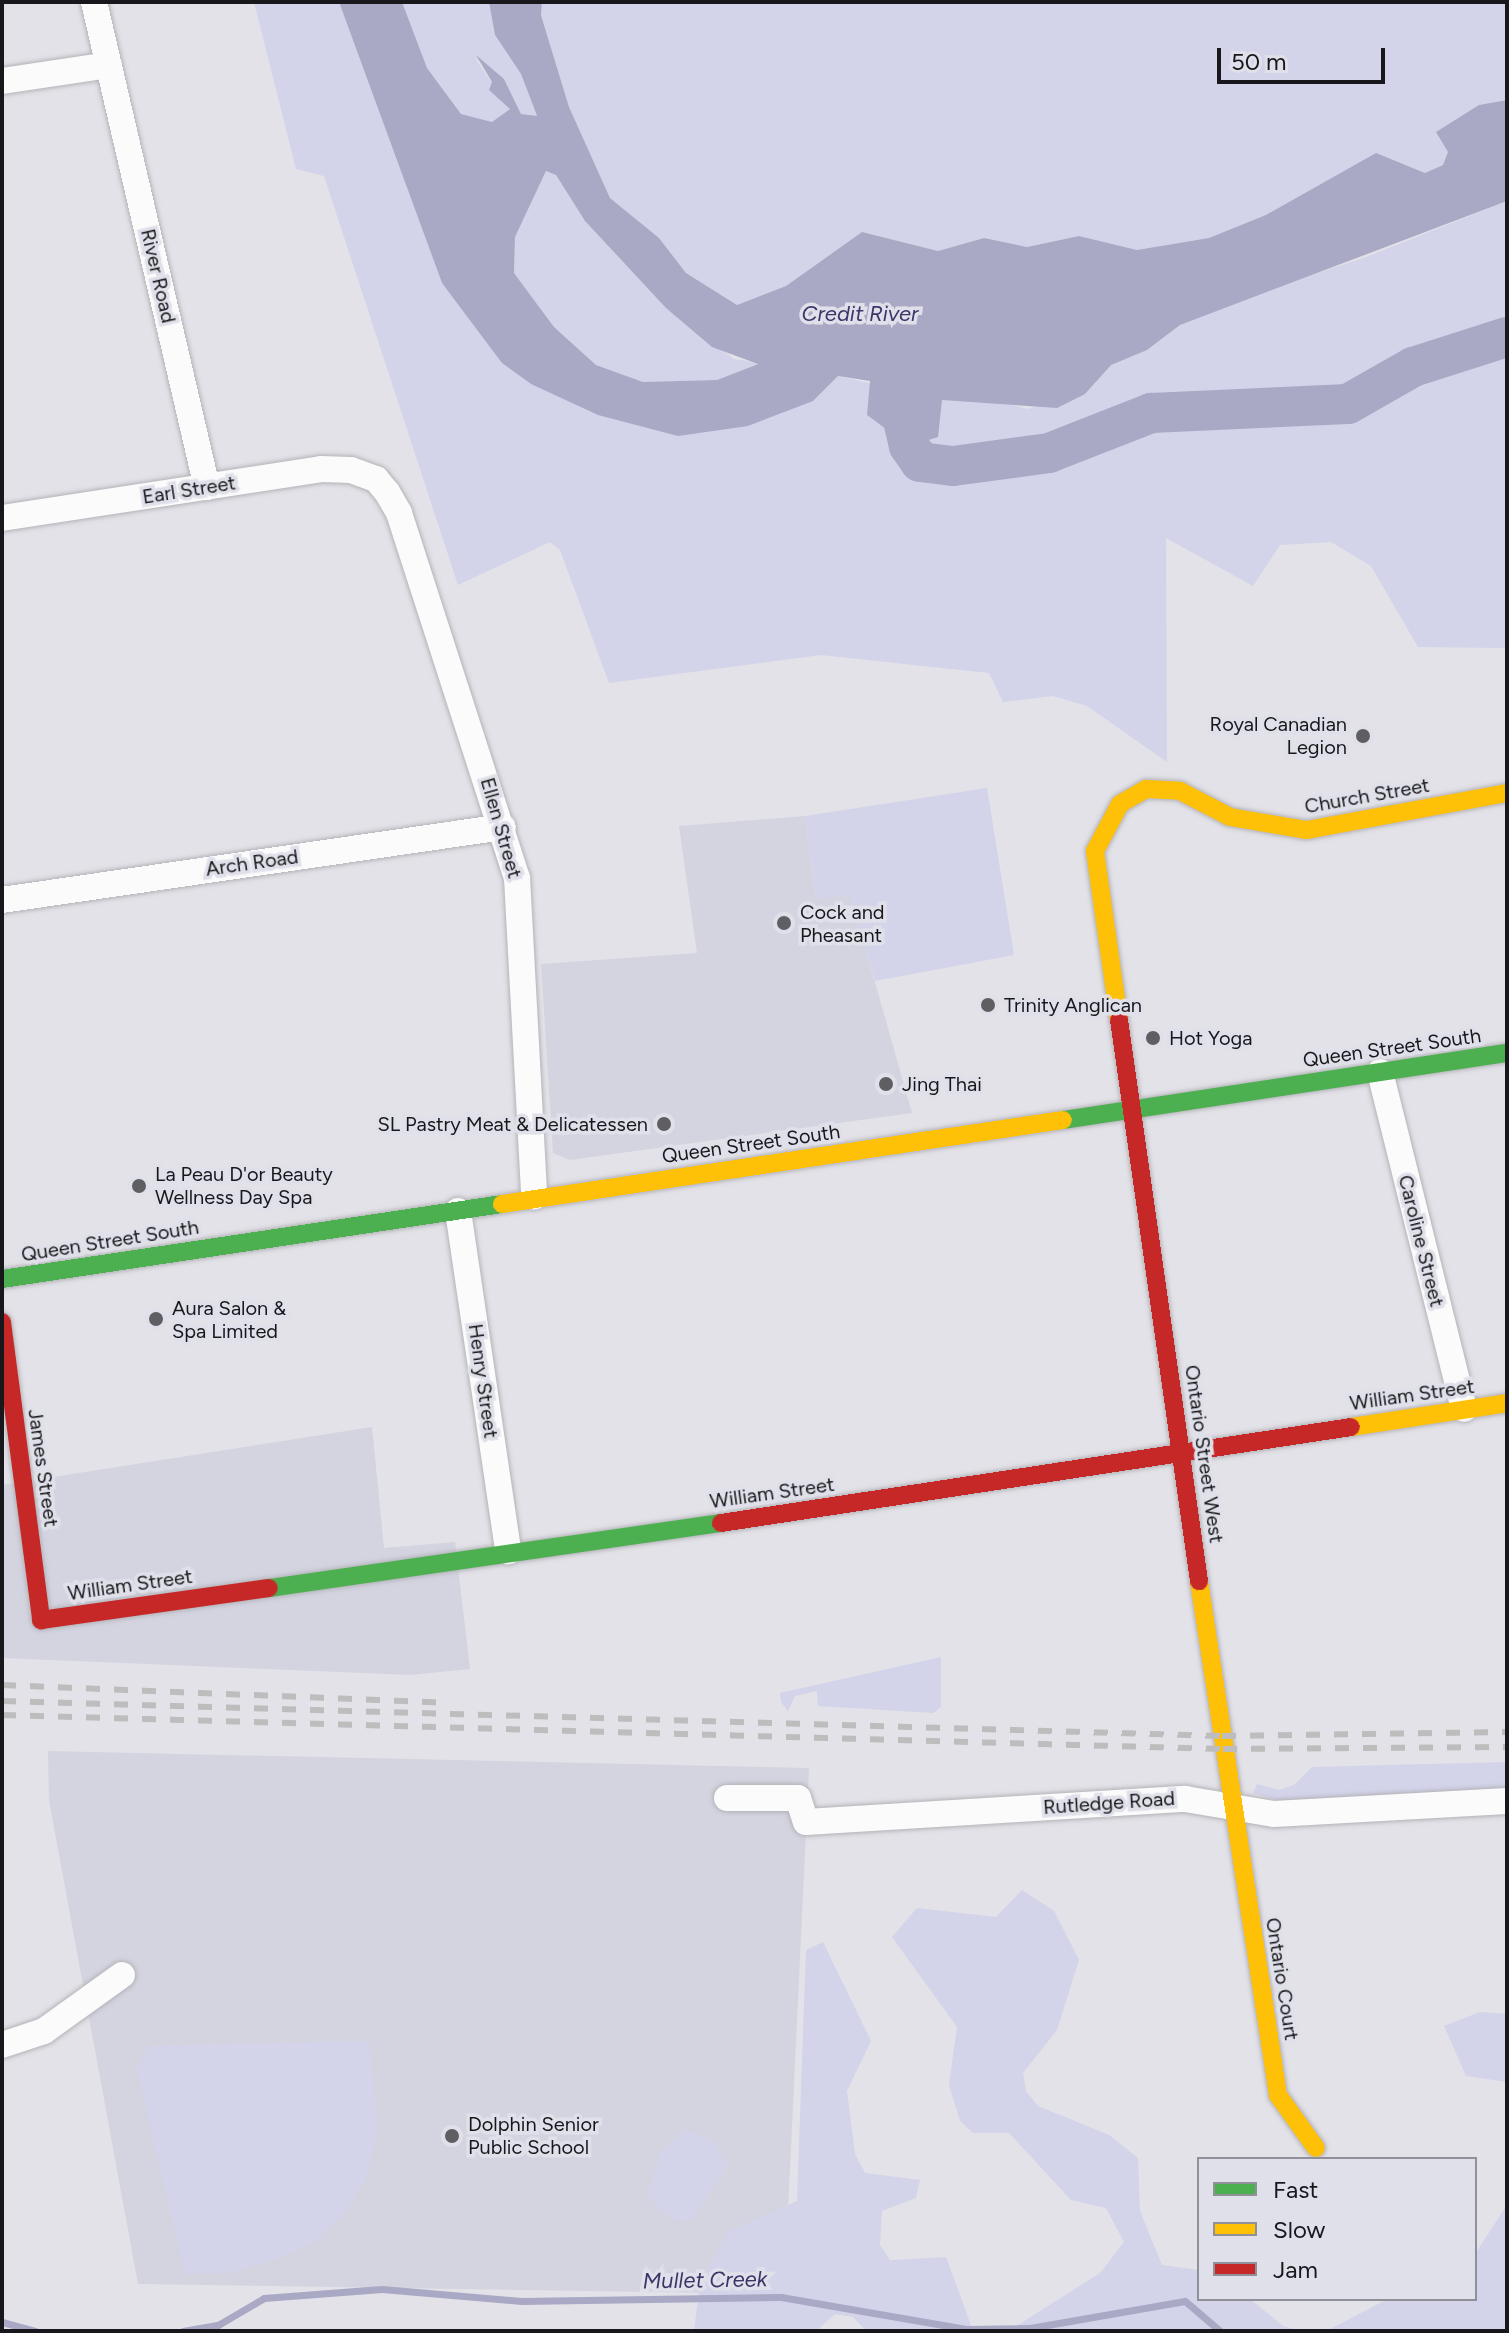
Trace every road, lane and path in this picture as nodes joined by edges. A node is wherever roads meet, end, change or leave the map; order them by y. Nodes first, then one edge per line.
1 (94, 2) edge
2 (109, 65) junction
3 (2, 81) edge
4 (376, 479) joint
5 (207, 487) junction
6 (2, 518) edge
7 (1146, 789) joint
8 (1507, 793) edge
9 (503, 827) junction
10 (2, 900) edge
11 (1507, 1053) edge
12 (1380, 1072) junction
13 (1131, 1108) junction
14 (534, 1197) junction
15 (458, 1211) junction
16 (2, 1279) edge
17 (2, 1322) edge
18 (1507, 1403) edge
19 (1464, 1409) junction
20 (1182, 1451) junction
21 (508, 1551) junction
22 (41, 1620) joint
23 (727, 1798) dead end
24 (1507, 1801) edge
25 (1233, 1806) junction
26 (122, 1975) dead end
27 (2, 2045) edge
28 (1316, 2148) dead end

1 - 2 street, River Road
2 - 3 street
2 - 5 street, River Road
4 - 5 street, Earl Street
4 - 9 street, Ellen Street
5 - 6 street, Earl Street
7 - 8 street, Church Street
7 - 13 street, Ontario Street West
9 - 10 street, Arch Road
9 - 14 street, Ellen Street
11 - 12 street, Queen Street South
12 - 13 street, Queen Street South
12 - 19 street, Caroline Street
13 - 14 street, Queen Street South
13 - 20 street, Ontario Street West
14 - 15 street, Queen Street South
15 - 16 street, Queen Street South
15 - 21 street, Henry Street
17 - 22 street, James Street
18 - 19 street, William Street
19 - 20 street, William Street
20 - 21 street, William Street
20 - 25 street, Ontario Street West
21 - 22 street, William Street
23 - 25 street, Rutledge Road
24 - 25 street, Rutledge Road
25 - 28 street, Ontario Court
26 - 27 street

